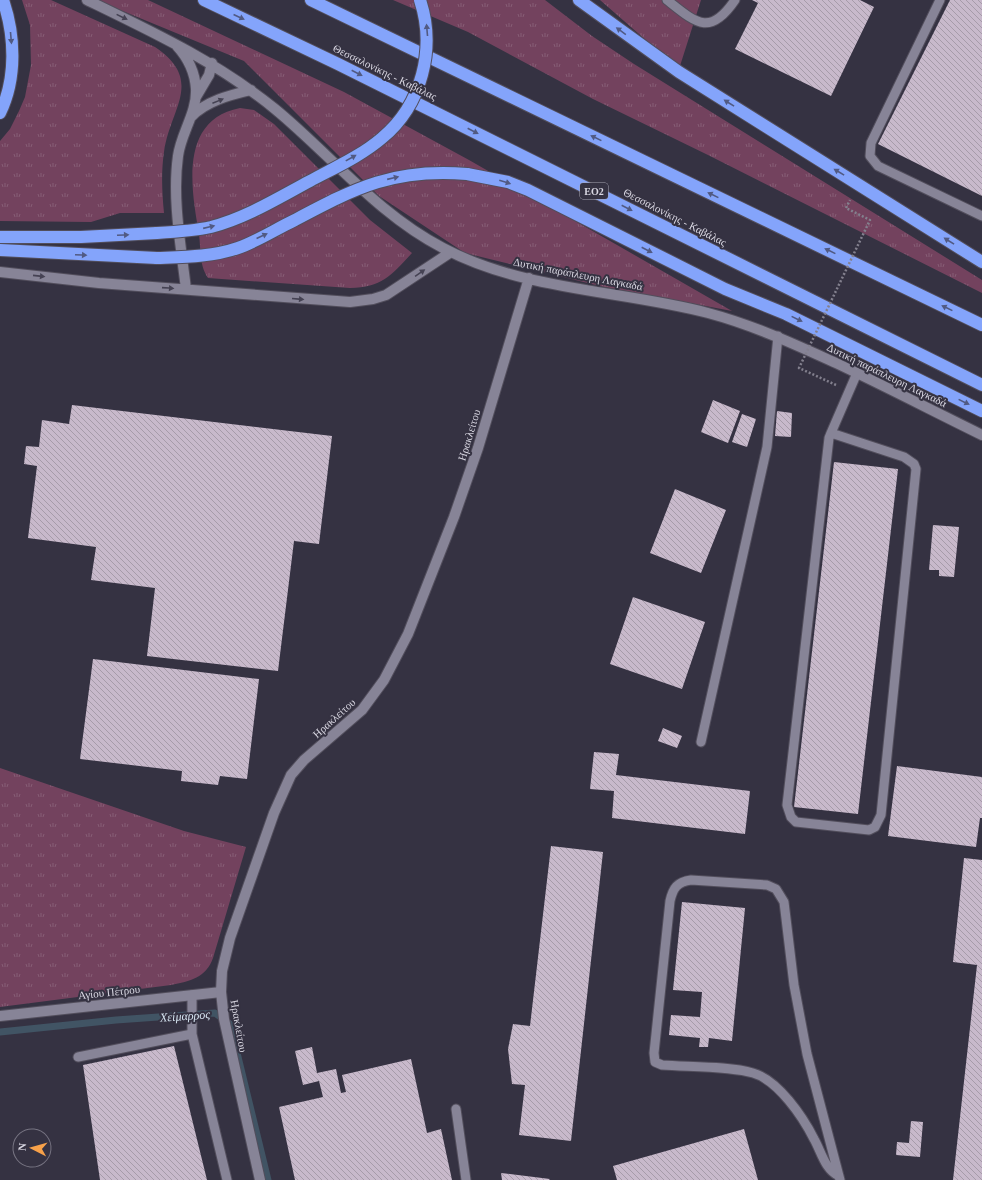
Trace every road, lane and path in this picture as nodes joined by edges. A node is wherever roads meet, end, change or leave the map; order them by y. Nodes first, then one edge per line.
1 (3, 0) edge
2 (87, 0) edge
3 (204, 0) edge
4 (311, 0) edge
5 (420, 0) edge
6 (579, 0) edge
7 (667, 0) edge
8 (735, 0) edge
9 (940, 0) edge
10 (175, 44) junction
11 (212, 63) junction
12 (251, 90) junction
13 (196, 97) junction
14 (0, 113) edge
15 (190, 119) junction
16 (846, 208) dead end
17 (982, 216) edge
18 (0, 238) edge
19 (0, 250) edge
20 (451, 252) junction
21 (982, 262) edge
22 (0, 272) edge
23 (529, 278) junction
24 (186, 289) junction
25 (982, 325) edge
26 (778, 336) junction
27 (857, 373) junction
28 (836, 385) dead end
29 (982, 385) edge
30 (982, 411) edge
31 (831, 433) junction
32 (982, 434) edge
33 (701, 742) dead end
34 (221, 992) junction
35 (192, 995) junction
36 (0, 1016) edge
37 (192, 1034) junction
38 (78, 1058) dead end
39 (456, 1109) dead end
40 (839, 1178) edge
41 (227, 1180) edge
42 (260, 1180) edge
43 (466, 1180) edge

1 -> 14 highway
2 -> 10 street, Δυτική παράπλευρη Λαγκαδά
3 -> 29 highway, Θεσσαλονίκης - Καβάλας / ΕΟ2
25 -> 4 highway
18 -> 5 highway, bridge
21 -> 6 highway
7 - 8 lane
9 - 17 lane
10 - 11 street, Δυτική παράπλευρη Λαγκαδά
10 - 13 street
11 - 12 street, Δυτική παράπλευρη Λαγκαδά
11 - 13 street
15 -> 12 street
12 - 20 street, Δυτική παράπλευρη Λαγκαδά
13 - 15 street
15 - 24 street
16 - 28 path, bridge
19 -> 30 highway, bridge
20 - 23 street, Δυτική παράπλευρη Λαγκαδά
24 -> 20 street
22 -> 24 street
23 - 26 street, Δυτική παράπλευρη Λαγκαδά
23 - 34 street, Ηρακλείτου
26 - 27 street, Δυτική παράπλευρη Λαγκαδά
26 - 33 lane
27 - 31 lane
27 - 32 street, Δυτική παράπλευρη Λαγκαδά
31 - 31 lane
34 - 35 street, Αγίου Πέτρου
34 - 42 street, Ηρακλείτου
35 - 36 street, Αγίου Πέτρου
35 - 37 lane
37 - 38 lane
37 - 41 lane
39 - 43 lane
40 - 40 lane

